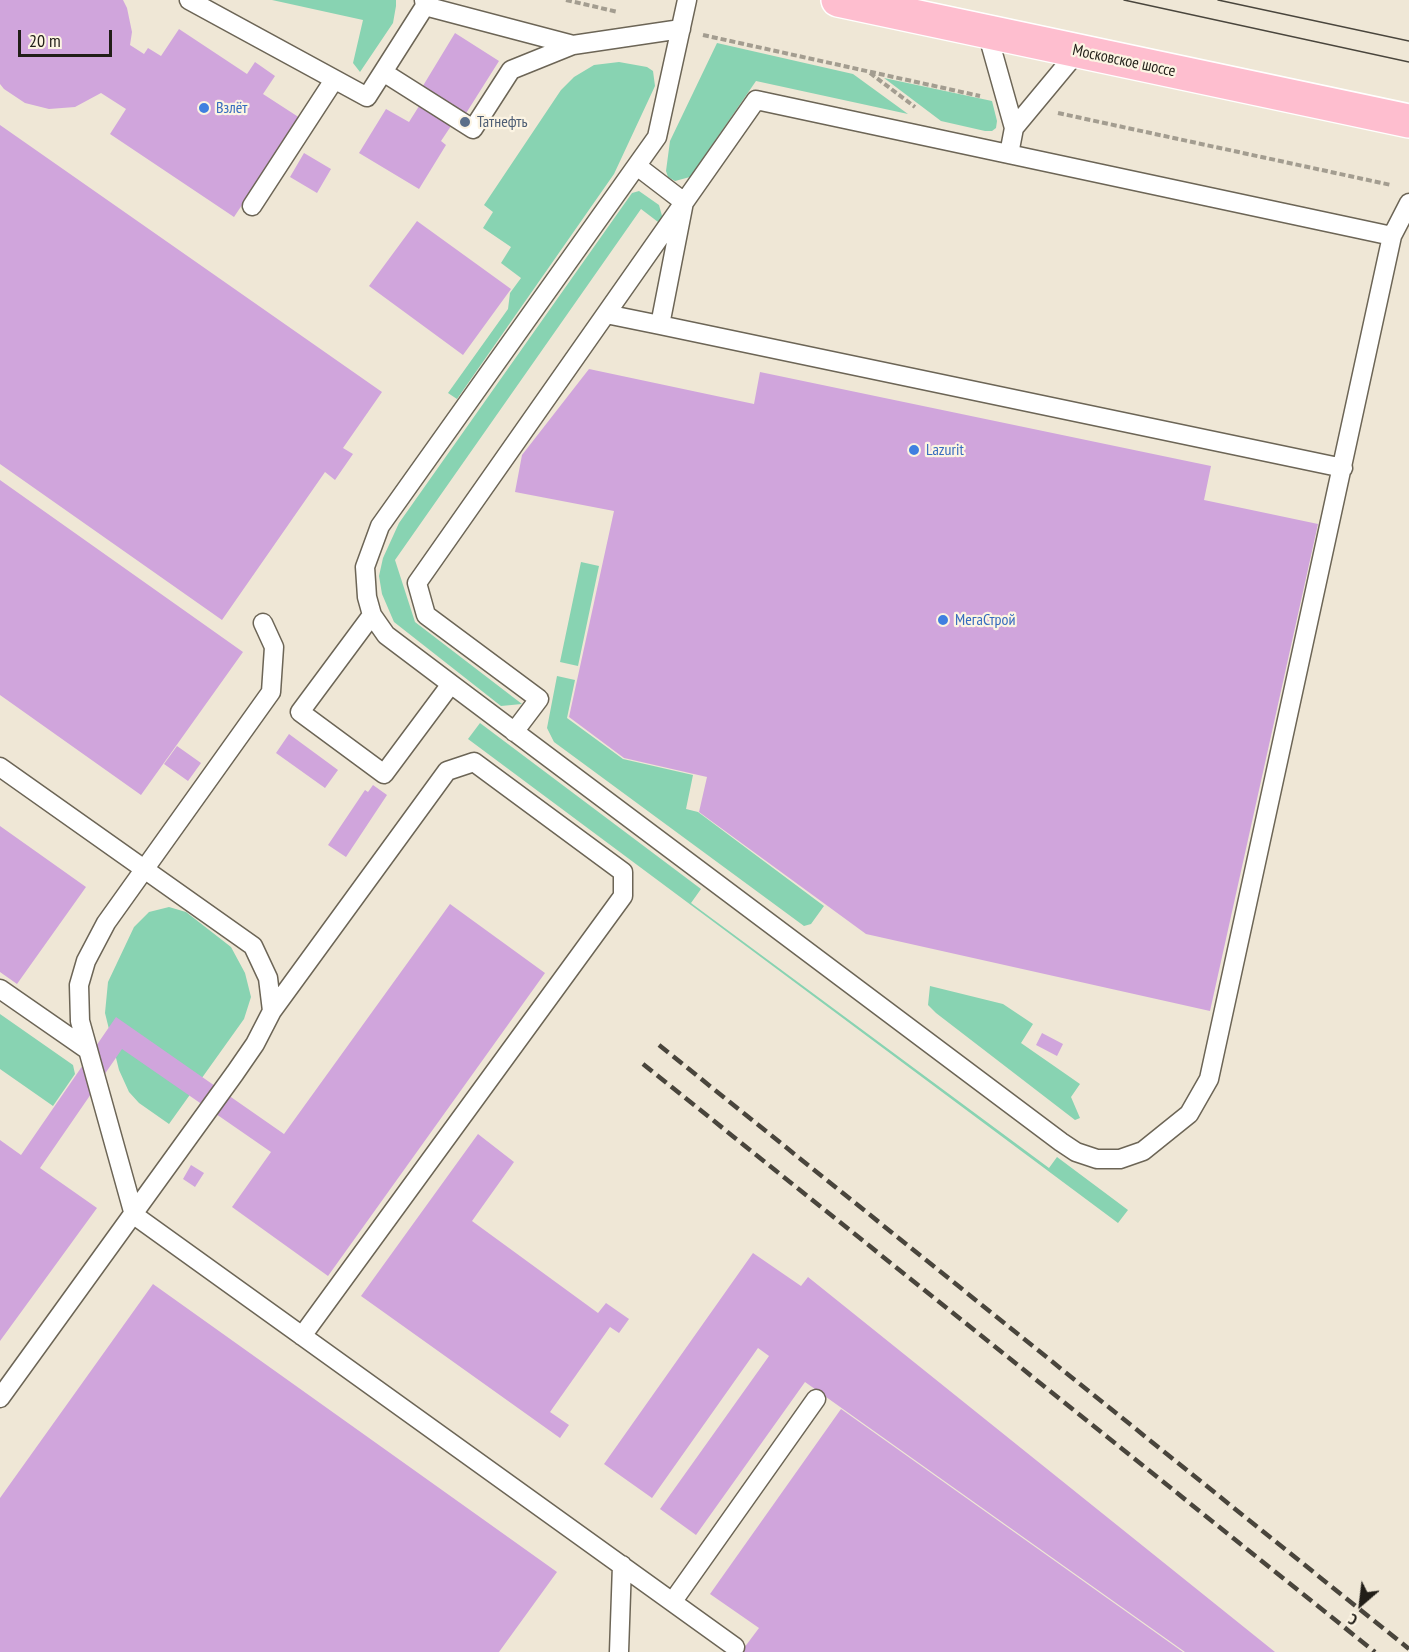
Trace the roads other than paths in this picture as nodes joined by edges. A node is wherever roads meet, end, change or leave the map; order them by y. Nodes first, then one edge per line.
1 (189, 0) edge
2 (687, 0) edge
3 (838, 0) edge
4 (424, 3) edge
5 (681, 29) junction
6 (987, 32) junction
7 (573, 45) junction
8 (1078, 51) junction
9 (383, 72) junction
10 (334, 80) junction
11 (1409, 121) edge
12 (1014, 128) junction
13 (1009, 154) junction
14 (637, 166) junction
15 (684, 202) junction
16 (1409, 203) edge
17 (252, 206) dead end
18 (1392, 237) junction
19 (606, 314) junction
20 (660, 325) junction
21 (1343, 468) junction
22 (372, 615) junction
23 (264, 623) dead end
24 (451, 684) junction
25 (514, 732) junction
26 (0, 767) edge
27 (145, 868) junction
28 (0, 989) edge
29 (272, 1011) junction
30 (88, 1050) junction
31 (134, 1215) junction
32 (302, 1336) junction
33 (0, 1398) edge
34 (816, 1399) dead end
35 (622, 1565) junction
36 (673, 1601) junction
37 (735, 1647) dead end
38 (619, 1652) edge

1 - 10 lane
2 - 5 lane
3 - 6 main road, Московское шоссе
4 - 7 lane
4 - 9 lane
5 - 7 lane
5 - 14 lane
6 - 8 main road, Московское шоссе
6 - 12 lane
7 - 9 lane
8 - 11 main road, Московское шоссе
8 - 12 lane
9 - 10 lane
10 - 17 lane
12 - 13 lane
13 - 15 lane
13 - 18 lane
14 - 15 lane
14 - 22 lane
15 - 19 lane
15 - 20 lane
16 - 18 lane
18 - 21 lane
19 - 20 lane
19 - 25 lane
20 - 21 lane
21 - 25 lane
22 - 24 lane
22 - 24 lane
23 - 27 lane
24 - 25 lane
26 - 27 lane
27 - 29 lane
27 - 30 lane
28 - 30 lane
29 - 31 lane
29 - 32 lane
30 - 31 lane
31 - 32 lane
31 - 33 lane
32 - 35 lane
34 - 36 lane
35 - 36 lane
35 - 38 lane
36 - 37 lane

